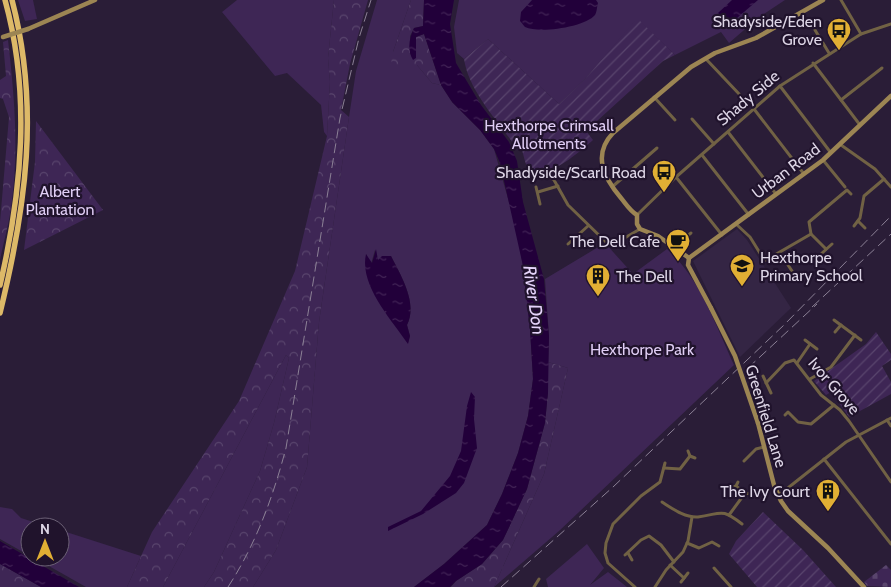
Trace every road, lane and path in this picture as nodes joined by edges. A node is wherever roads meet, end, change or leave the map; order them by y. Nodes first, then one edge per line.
1 (5, 0) edge
2 (12, 0) edge
3 (95, 0) edge
4 (823, 0) edge
5 (841, 0) edge
6 (891, 24) edge
7 (815, 30) dead end
8 (861, 34) junction
9 (2, 38) edge
10 (830, 53) junction
11 (705, 58) junction
12 (813, 64) junction
13 (882, 68) dead end
14 (780, 86) junction
15 (741, 96) dead end
16 (891, 96) edge
17 (654, 97) junction
18 (841, 100) junction
19 (754, 109) junction
20 (692, 119) dead end
21 (675, 120) dead end
22 (861, 126) junction
23 (728, 132) junction
24 (714, 144) junction
25 (841, 145) junction
26 (657, 148) dead end
27 (831, 153) junction
28 (702, 154) junction
29 (823, 160) junction
30 (804, 174) junction
31 (547, 175) dead end
32 (676, 177) junction
33 (884, 179) junction
34 (558, 186) junction
35 (536, 187) dead end
36 (612, 187) junction
37 (844, 187) dead end
38 (891, 187) edge
39 (538, 192) junction
40 (776, 194) junction
41 (851, 194) dead end
42 (540, 204) dead end
43 (637, 215) junction
44 (748, 215) junction
45 (858, 222) junction
46 (736, 224) junction
47 (588, 226) junction
48 (854, 226) dead end
49 (865, 228) dead end
50 (640, 229) junction
51 (680, 232) dead end
52 (691, 233) dead end
53 (811, 234) junction
54 (722, 235) junction
55 (685, 237) junction
56 (568, 244) dead end
57 (832, 244) dead end
58 (673, 247) junction
59 (826, 249) junction
60 (780, 253) junction
61 (821, 254) dead end
62 (689, 258) junction
63 (794, 274) dead end
64 (0, 284) edge
65 (0, 313) edge
66 (834, 320) dead end
67 (841, 325) junction
68 (836, 332) dead end
69 (855, 336) junction
70 (805, 340) dead end
71 (861, 340) dead end
72 (810, 344) junction
73 (817, 349) dead end
74 (797, 363) junction
75 (762, 376) dead end
76 (810, 379) junction
77 (766, 382) junction
78 (771, 393) dead end
79 (834, 405) junction
80 (785, 415) dead end
81 (891, 418) edge
82 (886, 420) junction
83 (891, 426) edge
84 (858, 435) junction
85 (764, 447) junction
86 (688, 451) dead end
87 (690, 456) junction
88 (695, 458) dead end
89 (824, 459) junction
90 (744, 460) dead end
91 (891, 482) edge
92 (731, 488) dead end
93 (752, 493) dead end
94 (743, 494) junction
95 (778, 495) junction
96 (662, 502) dead end
97 (672, 502) dead end
98 (668, 506) junction
99 (729, 515) junction
100 (692, 517) junction
101 (742, 524) dead end
102 (649, 531) dead end
103 (649, 536) junction
104 (687, 543) junction
105 (891, 544) edge
106 (719, 546) dead end
107 (701, 548) junction
108 (701, 554) dead end
109 (632, 560) dead end
110 (674, 562) junction
111 (670, 566) junction
112 (714, 568) dead end
113 (688, 573) dead end
114 (684, 578) junction
115 (539, 579) dead end
116 (682, 582) dead end
117 (534, 587) edge
118 (635, 587) edge
119 (655, 587) edge
120 (731, 587) edge
121 (864, 587) edge

1 - 64 highway
2 - 65 highway
3 - 9 street, bridge
4 - 11 street
5 - 8 street
6 - 8 street, Shady Side
7 - 10 street
8 - 10 street, Shady Side
10 - 12 street, Shady Side
11 - 15 street
11 - 17 street
12 - 14 street, Shady Side
12 - 18 street
13 - 18 street
14 - 19 street, Shady Side
14 - 27 street
16 - 22 street, Urban Road
17 - 21 street
17 - 36 street
18 - 22 street
19 - 23 street, Shady Side
19 - 30 street
20 - 24 street
22 - 25 street, Urban Road
23 - 24 street, Shady Side
23 - 40 street
24 - 28 street, Shady Side
25 - 27 street, Urban Road
25 - 33 street
26 - 36 street
27 - 29 street, Urban Road
28 - 32 street, Shady Side
28 - 44 street
29 - 30 street, Urban Road
29 - 37 street
30 - 40 street, Urban Road
31 - 34 street
32 - 43 street, Shady Side
32 - 54 street
33 - 38 street
33 - 45 street
34 - 39 street
34 - 47 street
35 - 39 street
36 - 43 street
39 - 42 street
40 - 44 street, Urban Road
41 - 53 street
43 - 50 street
44 - 46 street, Urban Road
45 - 48 street
45 - 49 street
46 - 54 street, Urban Road
46 - 60 street
47 - 50 street
47 - 56 street
50 - 58 street
51 - 55 street
52 - 55 street
53 - 59 street
53 - 60 street
54 - 62 street, Urban Road
55 - 58 street
57 - 59 street
58 - 62 street
59 - 61 street
60 - 63 street
62 - 85 street, Greenfield Lane, bridge
66 - 67 street
67 - 68 street
67 - 69 street
69 - 71 street
69 - 76 street
70 - 72 street
72 - 73 street
72 - 74 street
74 - 76 street, Ivor Grove
74 - 77 street, Ivor Grove
75 - 77 street
76 - 79 street, Ivor Grove
77 - 78 street
79 - 80 street
79 - 84 street, Ivor Grove
81 - 82 street
82 - 83 street
82 - 84 street
84 - 89 street
84 - 91 street, Ivor Grove
85 - 90 street
85 - 95 street, Greenfield Lane
86 - 87 street
87 - 88 street
87 - 118 street
89 - 95 street
89 - 105 street
92 - 94 street
93 - 94 street
94 - 99 street
95 - 121 street, Greenfield Lane
96 - 98 street
97 - 98 street
98 - 100 street
99 - 100 street
99 - 101 street
100 - 104 street
102 - 103 street
103 - 109 street
103 - 110 street
104 - 107 street
104 - 110 street
106 - 107 street
107 - 108 street
110 - 111 street
111 - 114 street
111 - 119 street
112 - 120 street
113 - 114 street
114 - 116 street
115 - 117 street

